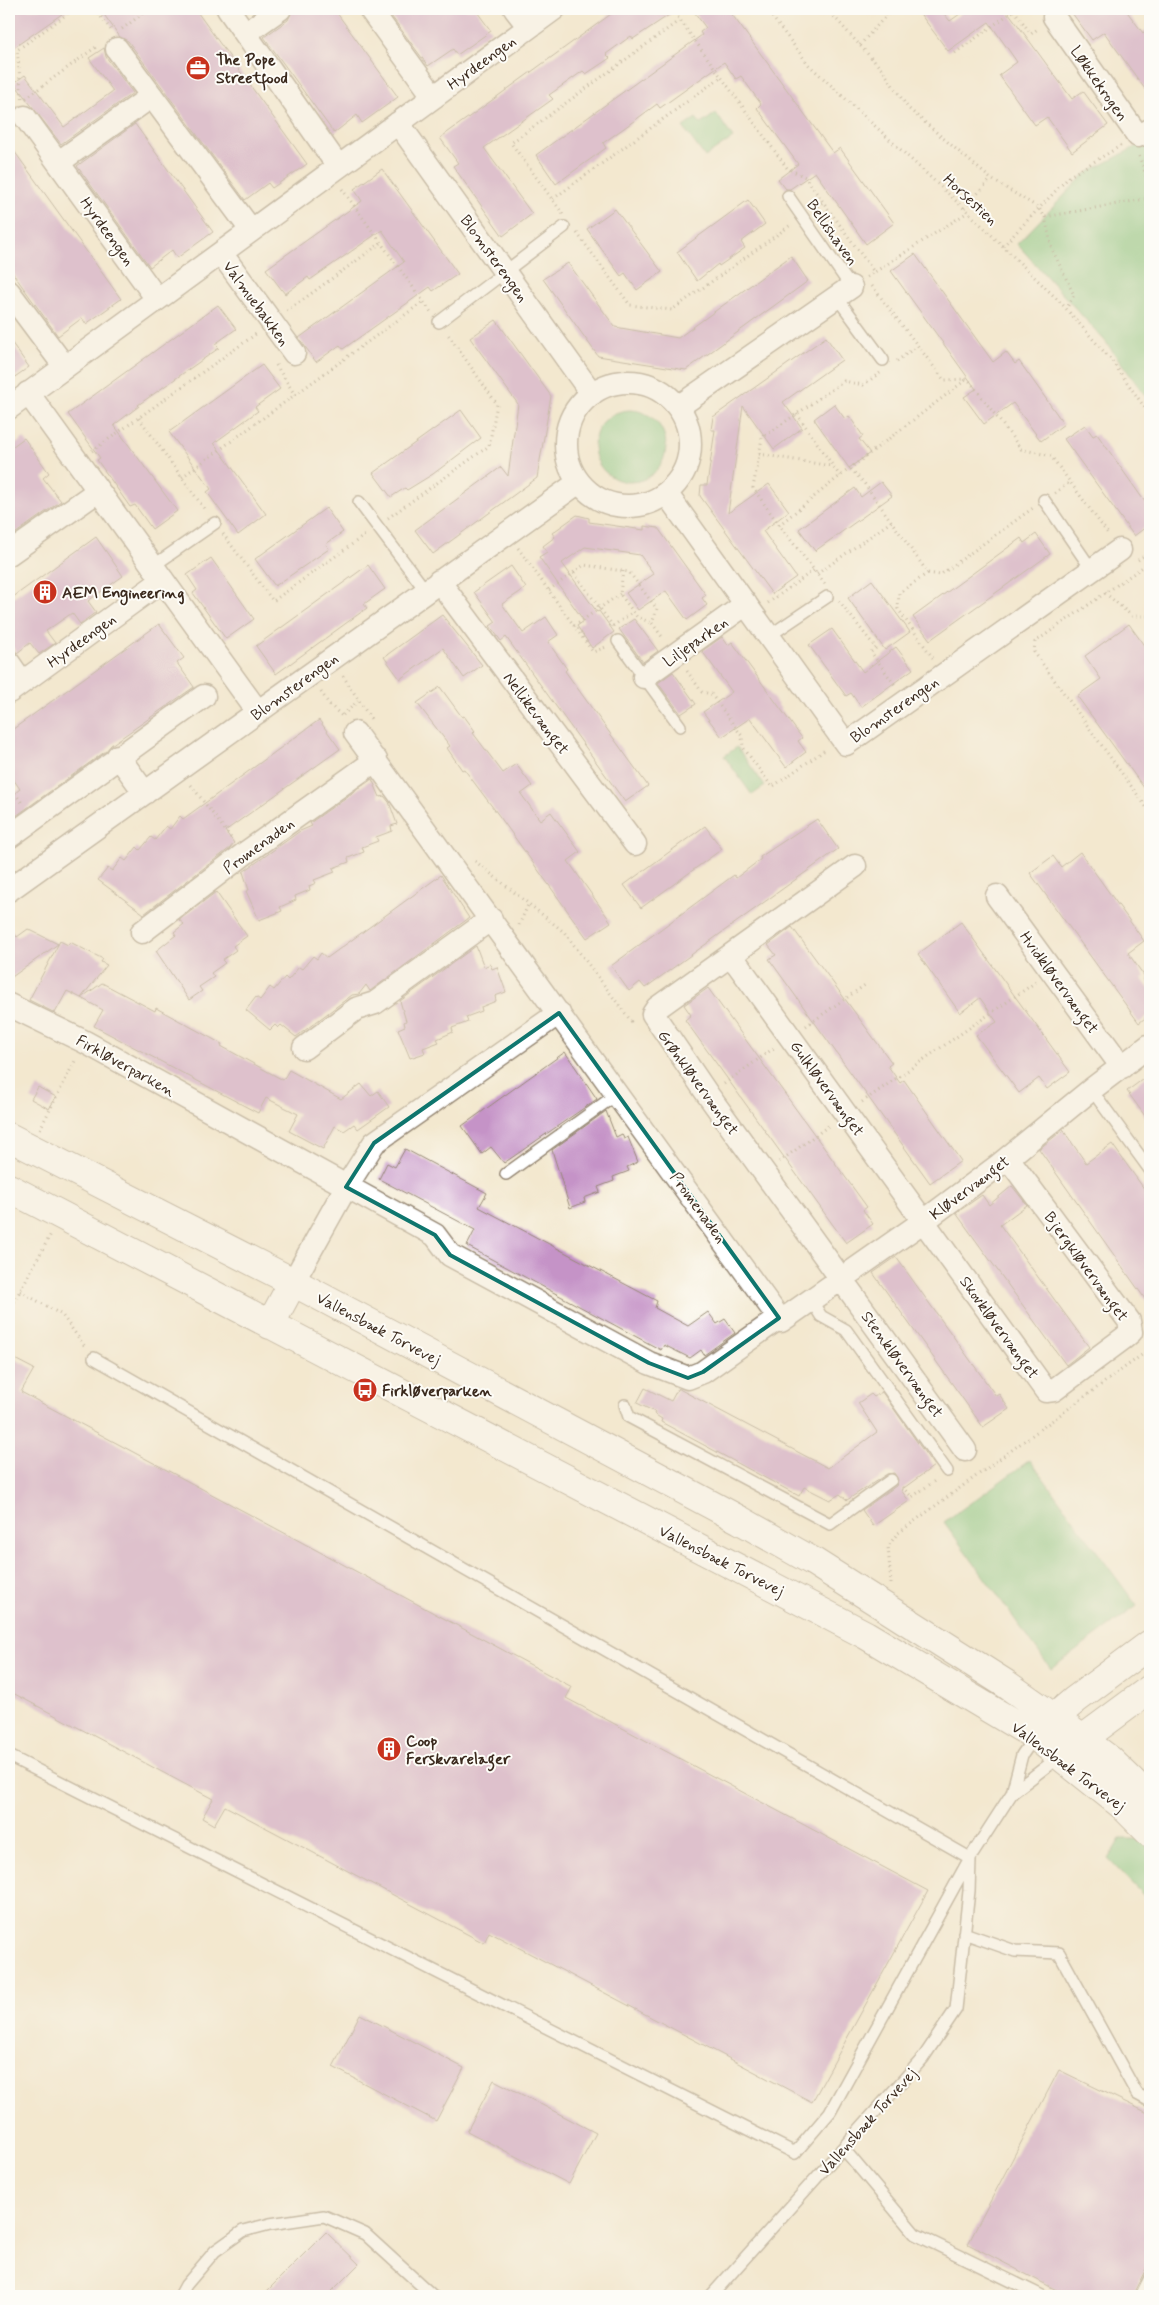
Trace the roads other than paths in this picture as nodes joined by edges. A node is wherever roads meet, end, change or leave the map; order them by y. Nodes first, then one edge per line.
1 (228, 9) edge
2 (280, 9) edge
3 (370, 9) edge
4 (515, 9) edge
5 (554, 9) edge
6 (1054, 17) dead end
7 (529, 28) junction
8 (246, 33) junction
9 (109, 46) road end
10 (152, 96) junction
11 (434, 97) junction
12 (25, 117) dead end
13 (398, 123) junction
14 (1140, 135) edge
15 (59, 162) junction
16 (334, 170) junction
17 (788, 196) dead end
18 (568, 224) road end
19 (251, 230) junction
20 (221, 253) junction
21 (506, 272) junction
22 (851, 287) junction
23 (9, 292) edge
24 (157, 299) junction
25 (439, 322) road end
26 (294, 353) dead end
27 (65, 366) junction
28 (883, 366) road end
29 (28, 393) junction
30 (592, 394) junction
31 (9, 408) edge
32 (678, 408) junction
33 (579, 482) junction
34 (98, 491) junction
35 (666, 493) junction
36 (1044, 500) road end
37 (359, 502) dead end
38 (215, 523) road end
39 (1114, 542) road end
40 (9, 554) edge
41 (1087, 562) junction
42 (158, 572) junction
43 (432, 586) junction
44 (830, 595) road end
45 (749, 609) junction
46 (769, 636) junction
47 (618, 642) road end
48 (9, 663) edge
49 (644, 677) junction
50 (16, 687) edge
51 (204, 696) dead end
52 (258, 712) junction
53 (357, 725) road end
54 (680, 726) dead end
55 (118, 756) junction
56 (376, 760) junction
57 (145, 793) junction
58 (9, 838) edge
59 (635, 844) dead end
60 (855, 866) dead end
61 (9, 890) edge
62 (998, 896) dead end
63 (491, 919) junction
64 (142, 932) dead end
65 (732, 955) junction
66 (9, 1005) edge
67 (559, 1013) junction
68 (1150, 1046) edge
69 (304, 1048) dead end
70 (1122, 1067) junction
71 (618, 1094) junction
72 (1100, 1100) dead end
73 (9, 1137) edge
74 (1008, 1158) junction
75 (1150, 1170) edge
76 (506, 1174) dead end
77 (346, 1187) junction
78 (9, 1188) edge
79 (924, 1221) junction
80 (841, 1279) junction
81 (293, 1282) junction
82 (811, 1300) junction
83 (780, 1320) junction
84 (270, 1326) junction
85 (94, 1358) road end
86 (1088, 1366) joint
87 (625, 1405) dead end
88 (966, 1450) dead end
89 (947, 1471) road end
90 (890, 1480) road end
91 (1150, 1644) edge
92 (1150, 1690) edge
93 (1044, 1727) junction
94 (1082, 1740) junction
95 (9, 1756) edge
96 (1060, 1756) junction
97 (1012, 1793) junction
98 (1150, 1802) edge
99 (1150, 1833) edge
100 (970, 1858) junction
101 (964, 1934) junction
102 (1150, 2101) edge
103 (843, 2148) junction
104 (1150, 2278) edge
105 (180, 2296) edge
106 (433, 2296) edge
107 (711, 2296) edge
108 (1042, 2296) edge
109 (1141, 2296) edge

1 - 8 street
2 - 8 street
3 - 11 street, Hyrdeengen
4 - 7 street, Hyrdeengen
5 - 7 street, Hyrdeengen
6 - 14 street, Løkkekrogen
7 - 11 street, Hyrdeengen
8 - 16 street
9 - 10 street
10 - 15 street
10 - 19 street
11 - 13 street, Hyrdeengen
12 - 15 street, Hyrdeengen
13 - 16 street, Hyrdeengen
13 - 21 street, Blomsterengen
15 - 24 street, Hyrdeengen
16 - 19 street, Hyrdeengen
17 - 22 lane, Bellishaven
18 - 21 lane
19 - 20 street, Hyrdeengen
20 - 24 street, Hyrdeengen
20 - 26 street, Valmuebakken
21 - 25 lane
21 - 30 street, Blomsterengen
22 - 28 lane, Bellishaven
22 - 32 street
23 - 27 street
24 - 27 street, Hyrdeengen
27 - 29 street, Hyrdeengen
29 - 31 street, Hyrdeengen
29 - 34 street
30 - 32 street
30 - 33 street
32 - 35 street
33 - 35 street
33 - 43 street, Blomsterengen
34 - 40 street
34 - 42 street
35 - 45 street, Blomsterengen
36 - 41 lane
37 - 43 lane
38 - 42 lane
39 - 41 street, Blomsterengen
41 - 46 street, Blomsterengen
42 - 50 street, Hyrdeengen
42 - 52 street
43 - 52 street, Blomsterengen
43 - 59 street, Nellikevænget
44 - 46 lane
45 - 46 street, Blomsterengen
45 - 49 street, Liljeparken
47 - 49 lane
48 - 50 street, Hyrdeengen
49 - 54 lane
51 - 55 street
52 - 57 street, Blomsterengen
53 - 56 street, Promenaden
55 - 57 street
55 - 58 street
56 - 63 street, Promenaden
56 - 64 street, Promenaden
57 - 61 street, Blomsterengen
60 - 65 street, Grønkløvervænget
62 - 70 street, Hvidkløvervænget
63 - 67 street, Promenaden
63 - 69 street
65 - 79 street, Gulkløvervænget
65 - 80 street, Grønkløvervænget
66 - 77 street, Firkløverparken
67 - 71 street, Promenaden
67 - 77 street
68 - 70 street, Kløvervænget
70 - 74 street, Kløvervænget
71 - 76 lane
71 - 83 street, Promenaden
72 - 75 lane
73 - 81 street, Vallensbæk Torvevej
74 - 79 street, Kløvervænget
74 - 86 street, Bjergkløvervænget
77 - 81 street
77 - 83 street, Firkløverparken
78 - 84 street, Vallensbæk Torvevej
79 - 80 street, Kløvervænget
79 - 86 street, Skovkløvervænget
80 - 82 street, Kløvervænget
80 - 88 street, Stenkløvervænget
81 - 84 street
81 - 93 street, Vallensbæk Torvevej
82 - 83 street, Kløvervænget
82 - 89 lane
84 - 93 street, Vallensbæk Torvevej
85 - 100 lane
87 - 90 lane
91 - 93 street
92 - 94 street
93 - 94 street, Vallensbæk Torvevej
93 - 96 street, Vallensbæk Torvevej
93 - 97 lane
94 - 96 street
94 - 98 street, Vallensbæk Torvevej
95 - 100 lane
96 - 97 lane
96 - 99 street, Vallensbæk Torvevej
97 - 100 lane
100 - 101 lane, Vallensbæk Torvevej
101 - 102 lane
101 - 103 lane, Vallensbæk Torvevej
103 - 107 lane, Vallensbæk Torvevej
103 - 108 lane
104 - 109 lane
105 - 106 lane

